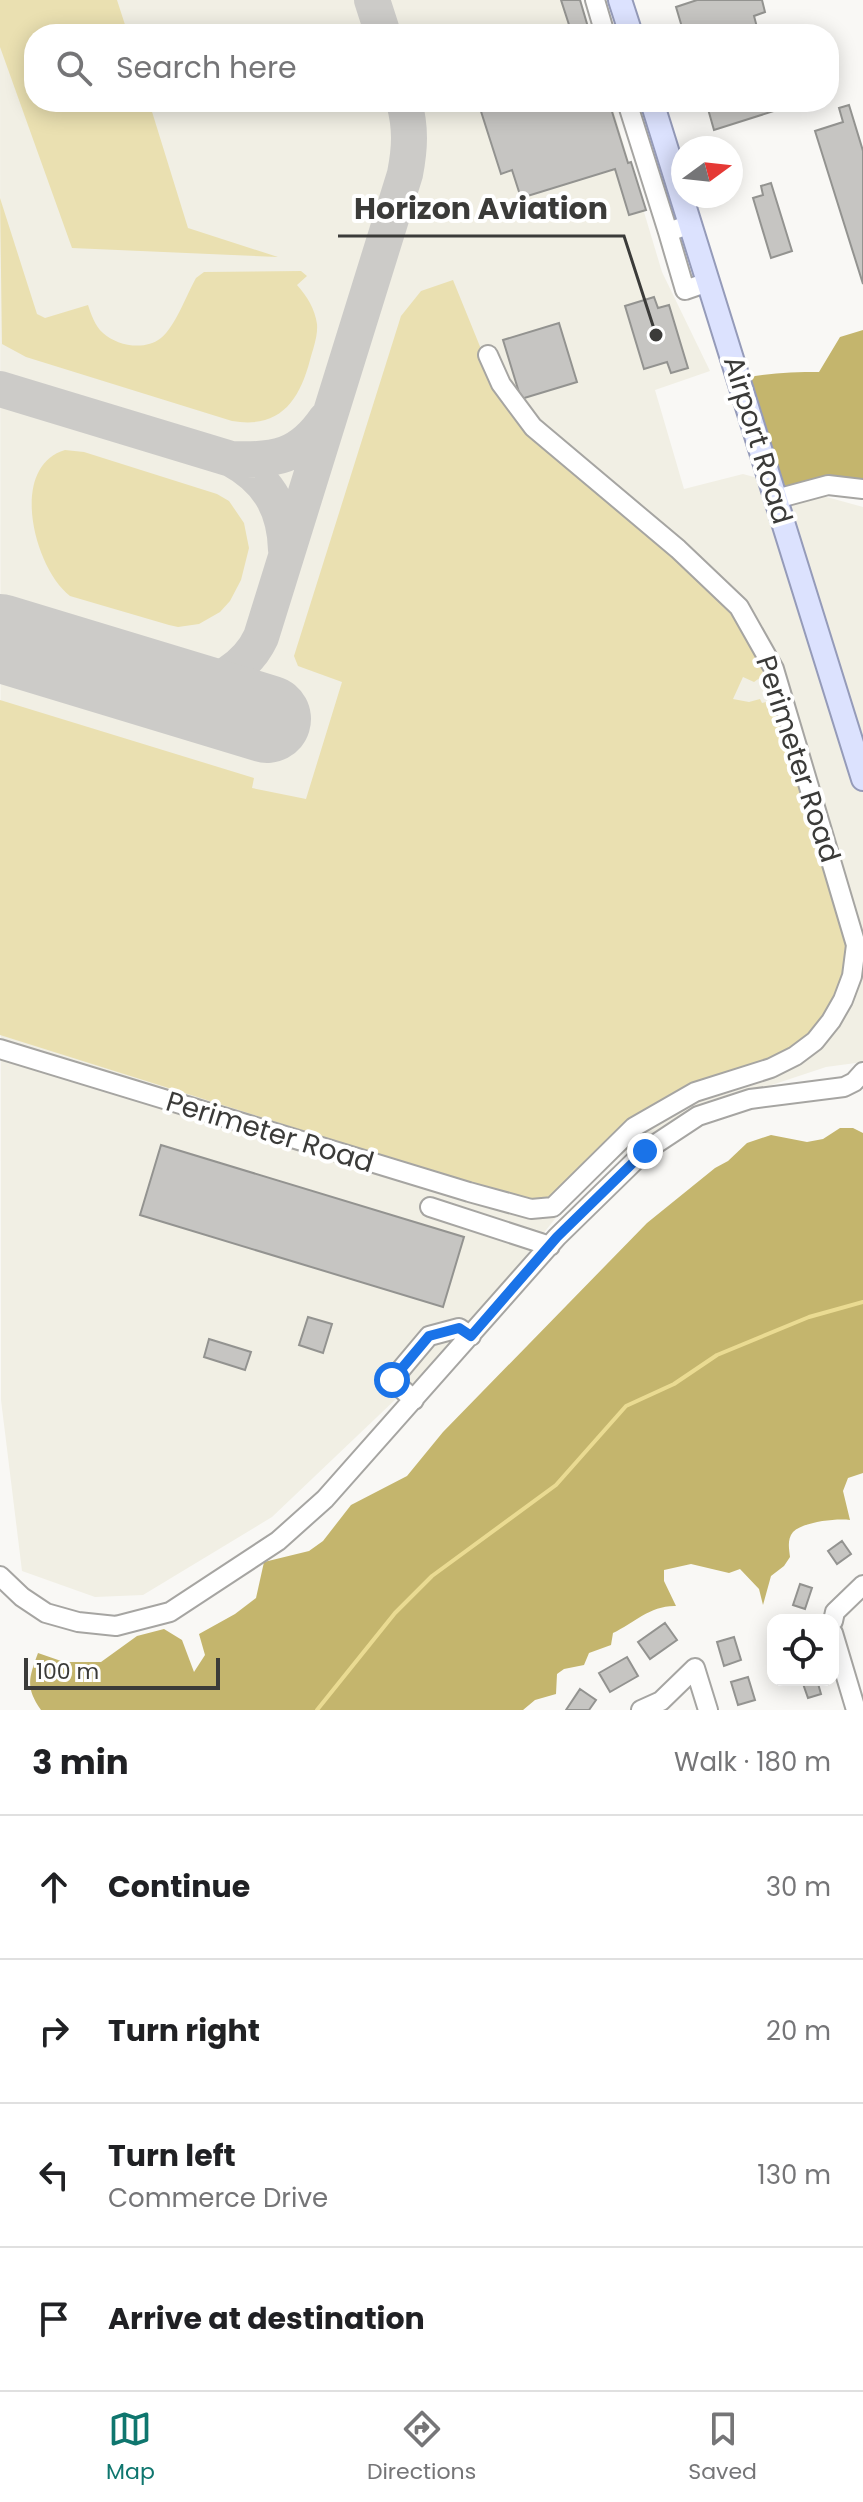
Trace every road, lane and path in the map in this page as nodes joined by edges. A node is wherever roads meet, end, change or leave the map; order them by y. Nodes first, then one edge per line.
1 (595, 0) edge
2 (620, 0) edge
3 (602, 24) edge
4 (628, 24) edge
5 (630, 112) edge
6 (655, 112) edge
7 (691, 224) junction
8 (668, 232) junction
9 (708, 282) junction
10 (488, 355) dead end
11 (863, 489) edge
12 (776, 499) junction
13 (863, 779) edge
14 (0, 1049) edge
15 (863, 1072) edge
16 (430, 1207) dead end
17 (550, 1246) junction
18 (471, 1336) junction
19 (414, 1400) junction
20 (0, 1576) edge
21 (863, 1585) edge
22 (835, 1614) edge
23 (839, 1653) edge
24 (641, 1710) edge
25 (708, 1710) edge
26 (856, 1710) edge

1 - 3 street
2 - 4 main road
5 - 8 street
6 - 7 main road, Airport Road
7 - 8 street
7 - 9 main road, Airport Road
8 - 9 street
9 - 12 main road, Airport Road
10 - 14 street, Perimeter Road
11 - 12 street
12 - 13 main road, Airport Road
15 - 17 street
16 - 17 street
17 - 18 street
18 - 19 street
18 - 19 street
19 - 20 street
21 - 22 street
23 - 26 street
24 - 25 street

